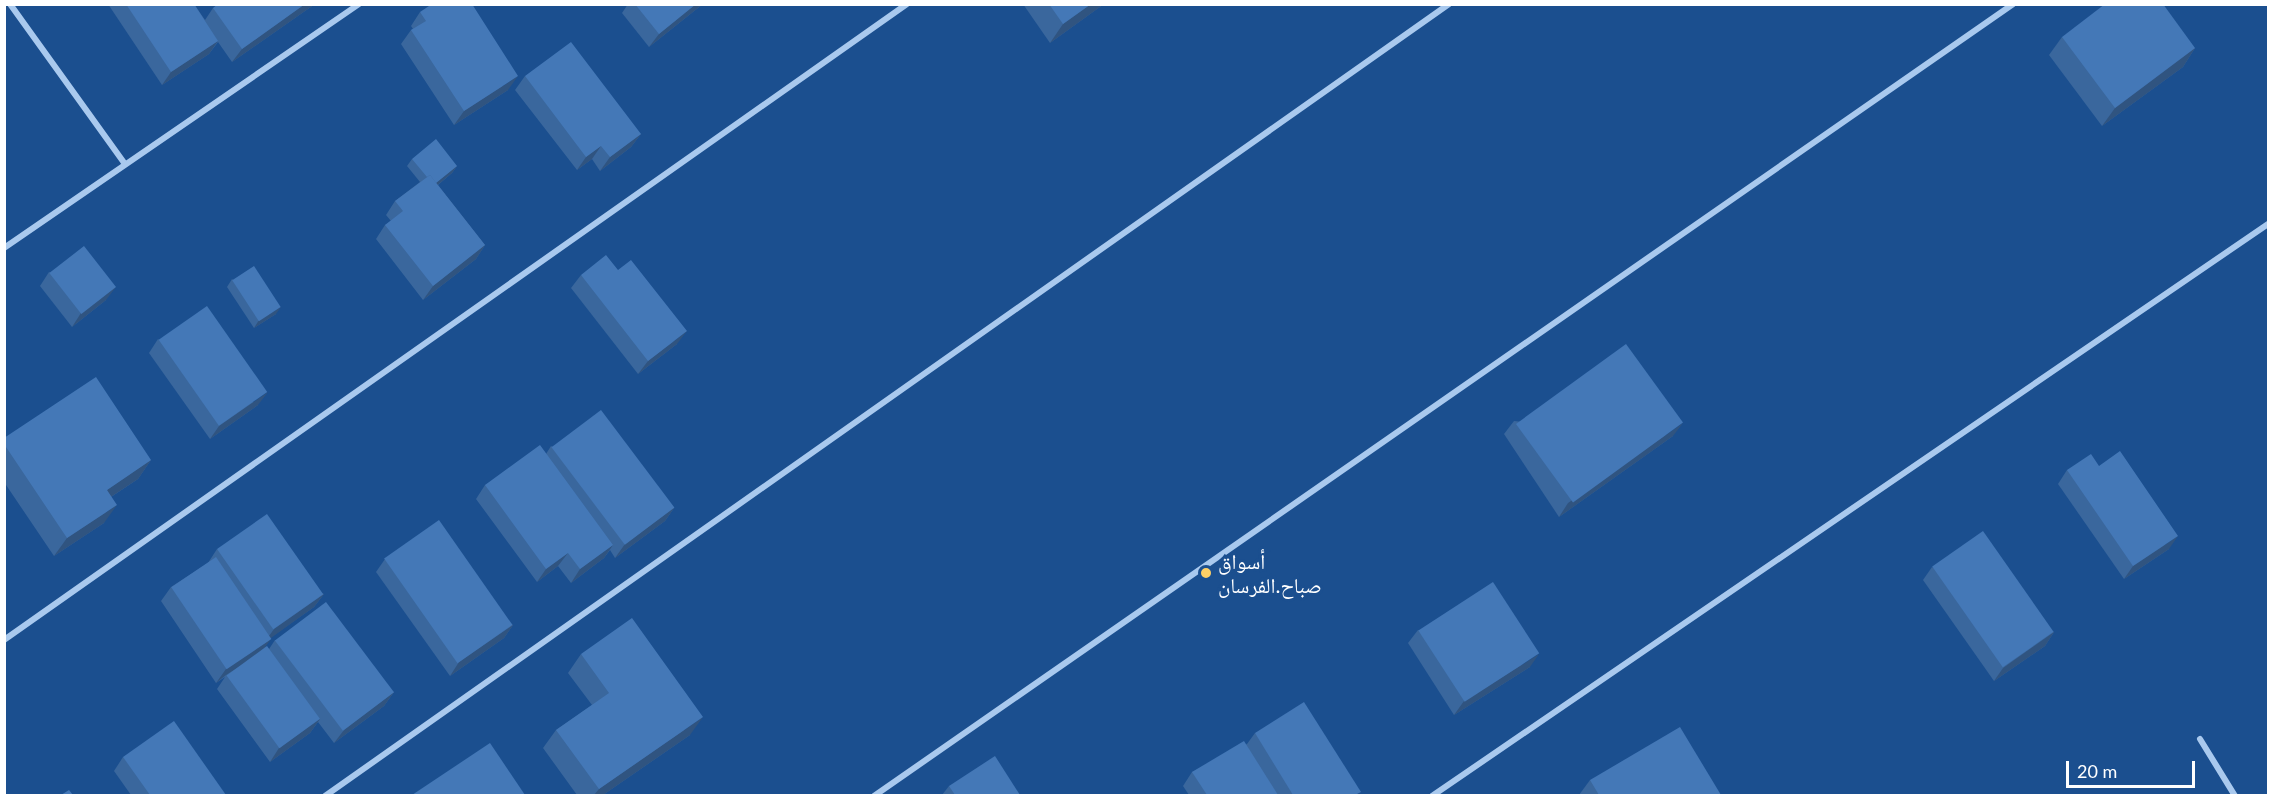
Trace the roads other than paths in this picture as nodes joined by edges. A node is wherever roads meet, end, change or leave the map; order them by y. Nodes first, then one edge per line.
1 (10, 4) edge
2 (359, 4) edge
3 (907, 4) edge
4 (1449, 4) edge
5 (2013, 4) edge
6 (125, 164) junction
7 (2268, 224) edge
8 (4, 248) edge
9 (4, 640) edge
10 (2200, 739) dead end
11 (325, 795) edge
12 (874, 795) edge
13 (1432, 795) edge
14 (2235, 795) edge

1 - 6 street
2 - 6 street
3 - 9 street
4 - 11 street
5 - 12 street
6 - 8 street
7 - 13 street
10 - 14 street

